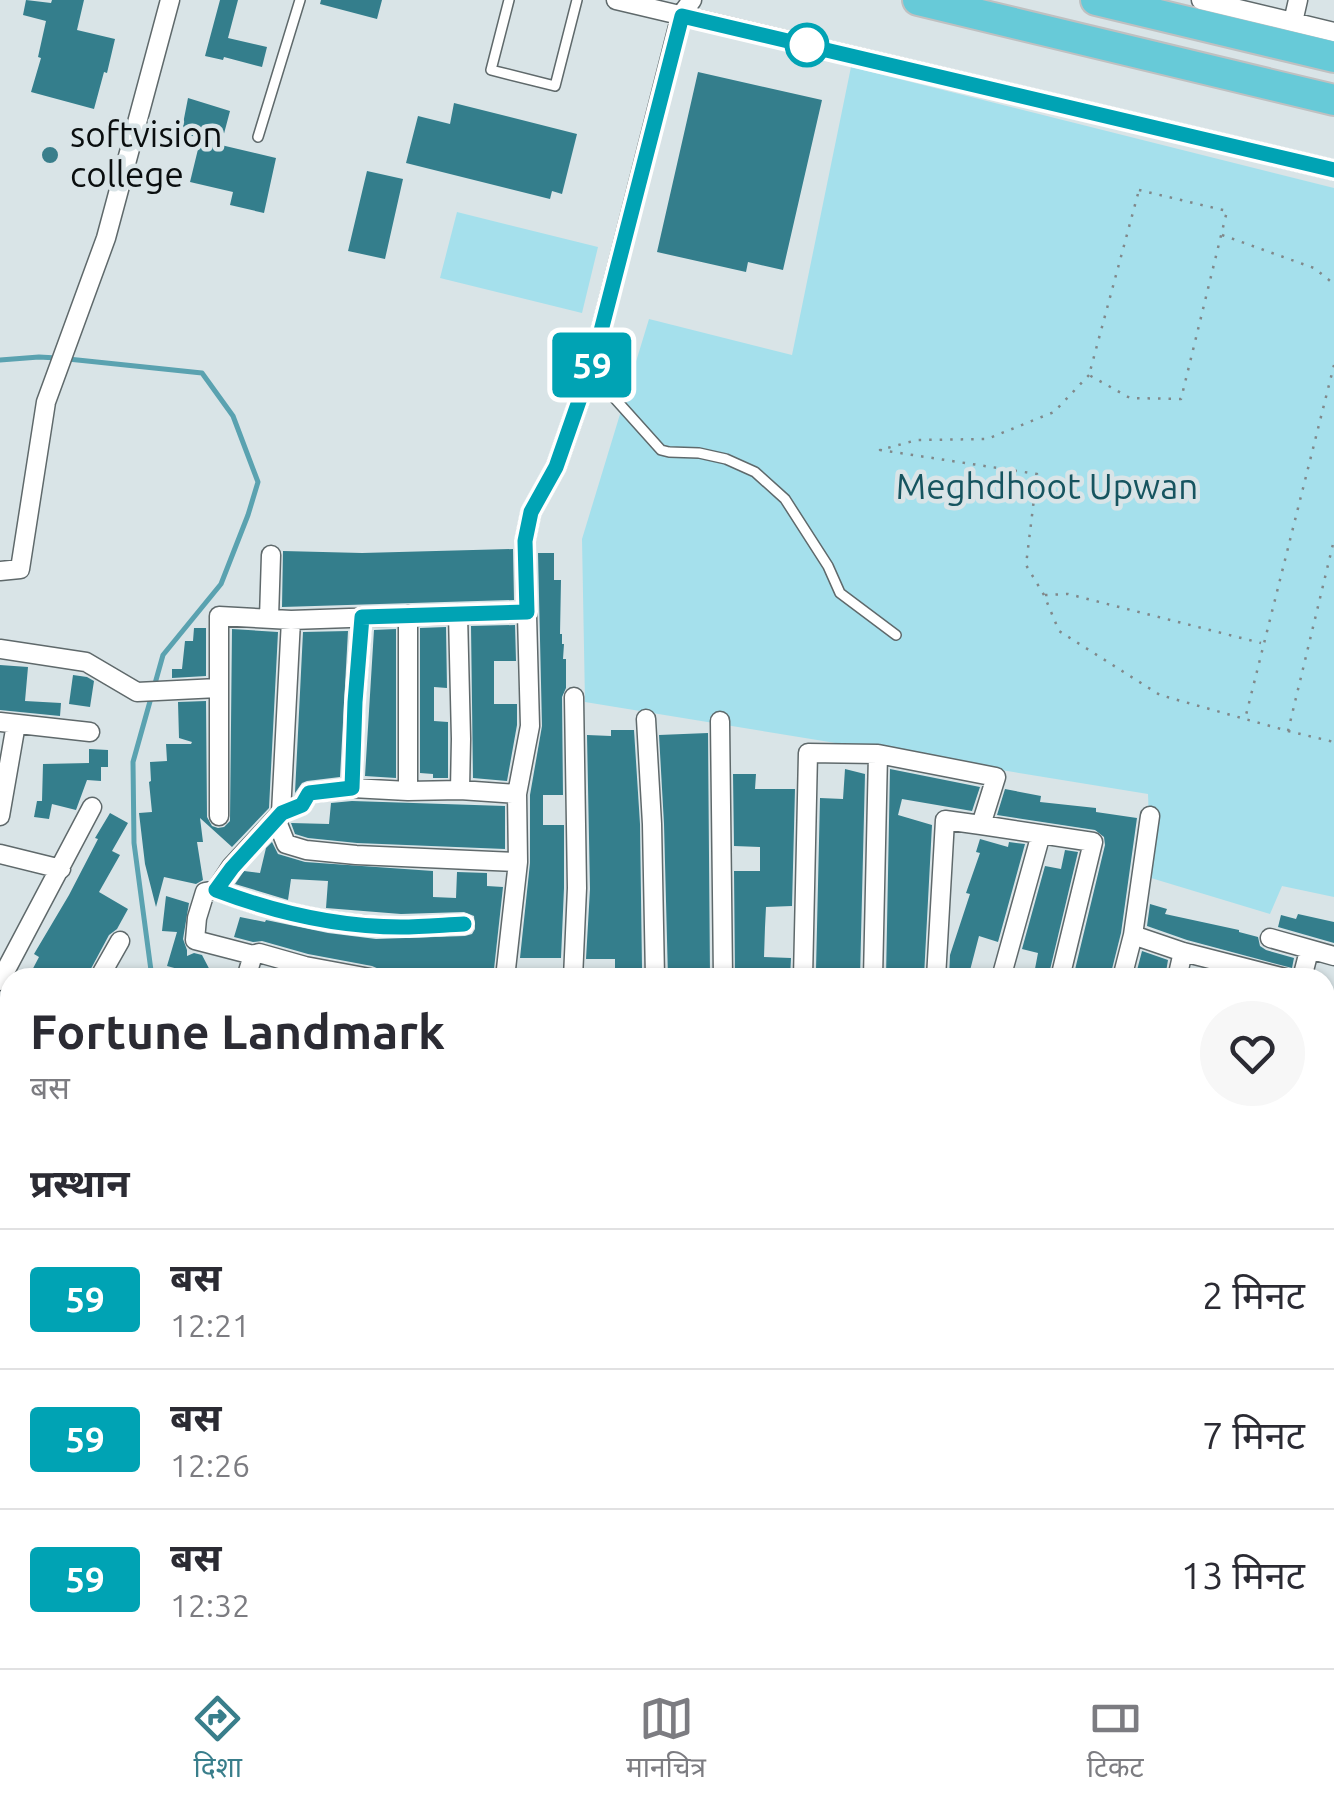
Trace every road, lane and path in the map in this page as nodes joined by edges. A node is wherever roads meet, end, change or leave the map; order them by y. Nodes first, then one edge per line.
1 (170, 0) edge
2 (300, 0) edge
3 (509, 0) edge
4 (577, 0) edge
5 (616, 0) edge
6 (918, 0) edge
7 (1096, 0) edge
8 (1201, 0) edge
9 (1298, 0) edge
10 (684, 5) edge
11 (1292, 22) junction
12 (1334, 32) edge
13 (1334, 57) edge
14 (1334, 100) edge
15 (258, 137) dead end
16 (1334, 170) edge
17 (1220, 234) junction
18 (1334, 284) edge
19 (592, 364) junction
20 (1334, 365) edge
21 (1088, 375) junction
22 (1334, 540) edge
23 (271, 555) dead end
24 (0, 571) edge
25 (1044, 595) junction
26 (527, 612) junction
27 (408, 614) junction
28 (458, 614) junction
29 (362, 617) junction
30 (269, 618) junction
31 (290, 620) junction
32 (896, 635) dead end
33 (1264, 644) junction
34 (0, 649) edge
35 (218, 688) junction
36 (574, 697) dead end
37 (1245, 719) junction
38 (646, 720) dead end
39 (720, 720) dead end
40 (8, 723) edge
41 (1288, 731) junction
42 (90, 732) dead end
43 (1334, 742) edge
44 (878, 754) junction
45 (352, 788) junction
46 (460, 790) junction
47 (408, 791) junction
48 (517, 794) junction
49 (92, 806) dead end
50 (0, 816) edge
51 (219, 816) dead end
52 (279, 816) junction
53 (1150, 816) dead end
54 (982, 825) junction
55 (1041, 834) junction
56 (0, 854) edge
57 (518, 862) junction
58 (60, 869) junction
59 (216, 890) junction
60 (464, 924) dead end
61 (1133, 935) junction
62 (1270, 938) dead end
63 (120, 941) dead end
64 (1308, 951) junction
65 (1182, 952) junction
66 (253, 954) junction
67 (1334, 956) edge
68 (7, 968) edge
69 (105, 968) edge
70 (249, 968) edge
71 (316, 968) edge
72 (507, 968) edge
73 (574, 968) edge
74 (655, 968) edge
75 (724, 968) edge
76 (803, 968) edge
77 (873, 968) edge
78 (937, 968) edge
79 (1004, 968) edge
80 (1062, 968) edge
81 (1125, 968) edge
82 (1179, 968) edge
83 (1245, 968) edge
84 (1304, 968) edge

1 - 24 street
2 - 15 lane
3 - 4 lane
5 - 10 street
6 - 14 main road
7 - 13 main road
8 - 11 street
9 - 11 street
10 - 16 street
10 - 19 street
11 - 12 street
17 - 18 path
17 - 21 path
17 - 21 path
19 - 26 street
19 - 32 lane
20 - 33 path
21 - 25 path
22 - 41 path
23 - 30 street
25 - 33 path
25 - 37 path
26 - 28 street
26 - 48 street
27 - 28 street
27 - 29 street
27 - 47 street
28 - 46 street
29 - 31 street
29 - 45 street
30 - 31 street
30 - 35 street
31 - 52 street
33 - 37 path
34 - 35 street
35 - 51 street
36 - 73 street
37 - 41 path
38 - 74 street
39 - 75 street
40 - 42 street
40 - 50 street
41 - 43 path
44 - 54 street
44 - 76 street
44 - 77 street
45 - 47 street
45 - 52 street
46 - 47 street
46 - 48 street
48 - 57 street
49 - 58 street
52 - 57 street
52 - 59 street
53 - 61 street
54 - 55 street
54 - 78 street
55 - 79 street
55 - 80 street
56 - 58 street
57 - 72 street
58 - 68 street
59 - 60 street
59 - 66 street
61 - 65 street
61 - 81 street
62 - 64 street
63 - 69 street
64 - 67 street
64 - 84 street
65 - 82 street
65 - 83 street
66 - 70 street
66 - 71 street

